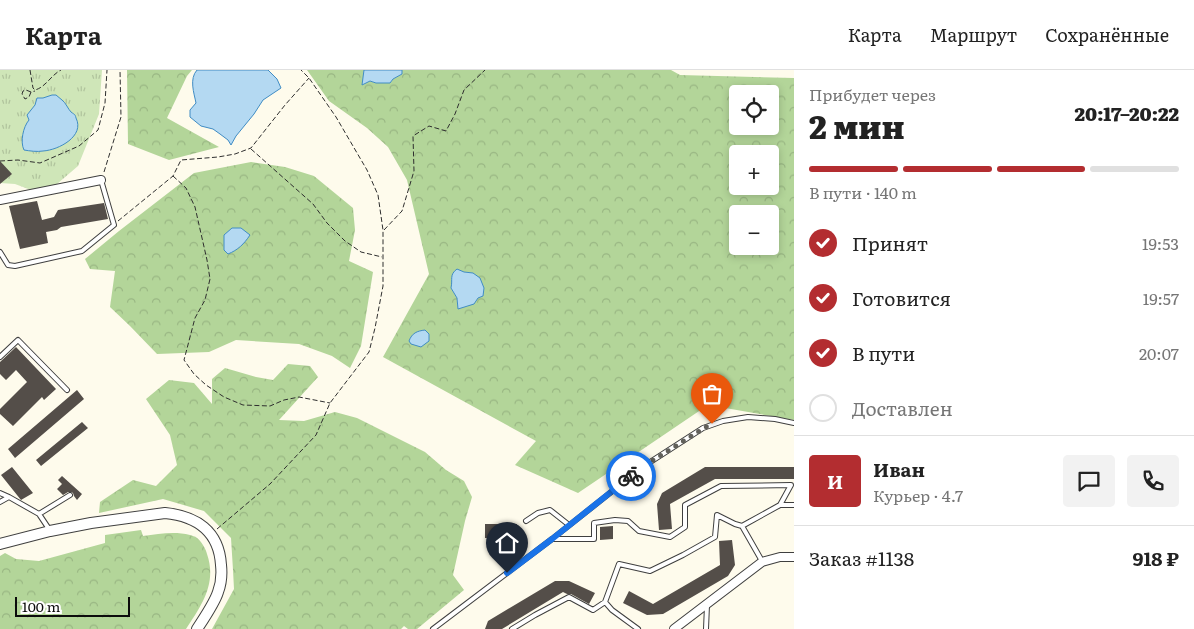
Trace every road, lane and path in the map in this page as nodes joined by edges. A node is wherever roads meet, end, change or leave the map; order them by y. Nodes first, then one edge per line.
1 (30, 70) edge
2 (61, 70) edge
3 (107, 70) edge
4 (120, 70) edge
5 (301, 70) edge
6 (485, 70) edge
7 (309, 78) junction
8 (35, 90) junction
9 (31, 92) dead end
10 (251, 148) junction
11 (0, 160) edge
12 (173, 176) junction
13 (101, 180) junction
14 (0, 200) edge
15 (114, 225) junction
16 (383, 230) junction
17 (0, 252) edge
18 (383, 258) junction
19 (0, 358) edge
20 (67, 390) dead end
21 (330, 403) junction
22 (794, 423) edge
23 (0, 493) edge
24 (70, 495) dead end
25 (9, 497) junction
26 (0, 502) edge
27 (794, 505) edge
28 (780, 506) junction
29 (40, 514) junction
30 (526, 521) dead end
31 (569, 525) junction
32 (742, 526) junction
33 (50, 531) junction
34 (211, 534) junction
35 (552, 539) junction
36 (0, 544) edge
37 (794, 557) edge
38 (762, 562) junction
39 (605, 602) junction
40 (707, 605) junction
41 (197, 629) edge
42 (433, 629) edge
43 (512, 629) edge
44 (638, 629) edge
45 (674, 629) edge
46 (706, 629) edge

1 - 8 path
2 - 8 path
3 - 11 path
4 - 13 path
5 - 7 path
6 - 16 path
7 - 10 path
7 - 16 path
8 - 9 path
10 - 12 path
10 - 18 path
12 - 15 path
12 - 21 path
13 - 14 street
13 - 15 lane
15 - 17 lane
16 - 18 path
18 - 21 path
19 - 20 lane
21 - 34 path
22 - 31 lane
23 - 25 lane
24 - 29 lane
25 - 26 lane
25 - 29 lane
27 - 28 lane
28 - 32 lane
28 - 35 lane
29 - 33 lane
30 - 31 lane
31 - 35 lane
32 - 38 lane
32 - 39 lane
33 - 34 street
33 - 36 street
34 - 41 street
35 - 42 lane
37 - 38 street
38 - 40 street
39 - 43 lane
39 - 44 lane
40 - 45 street
40 - 46 lane

